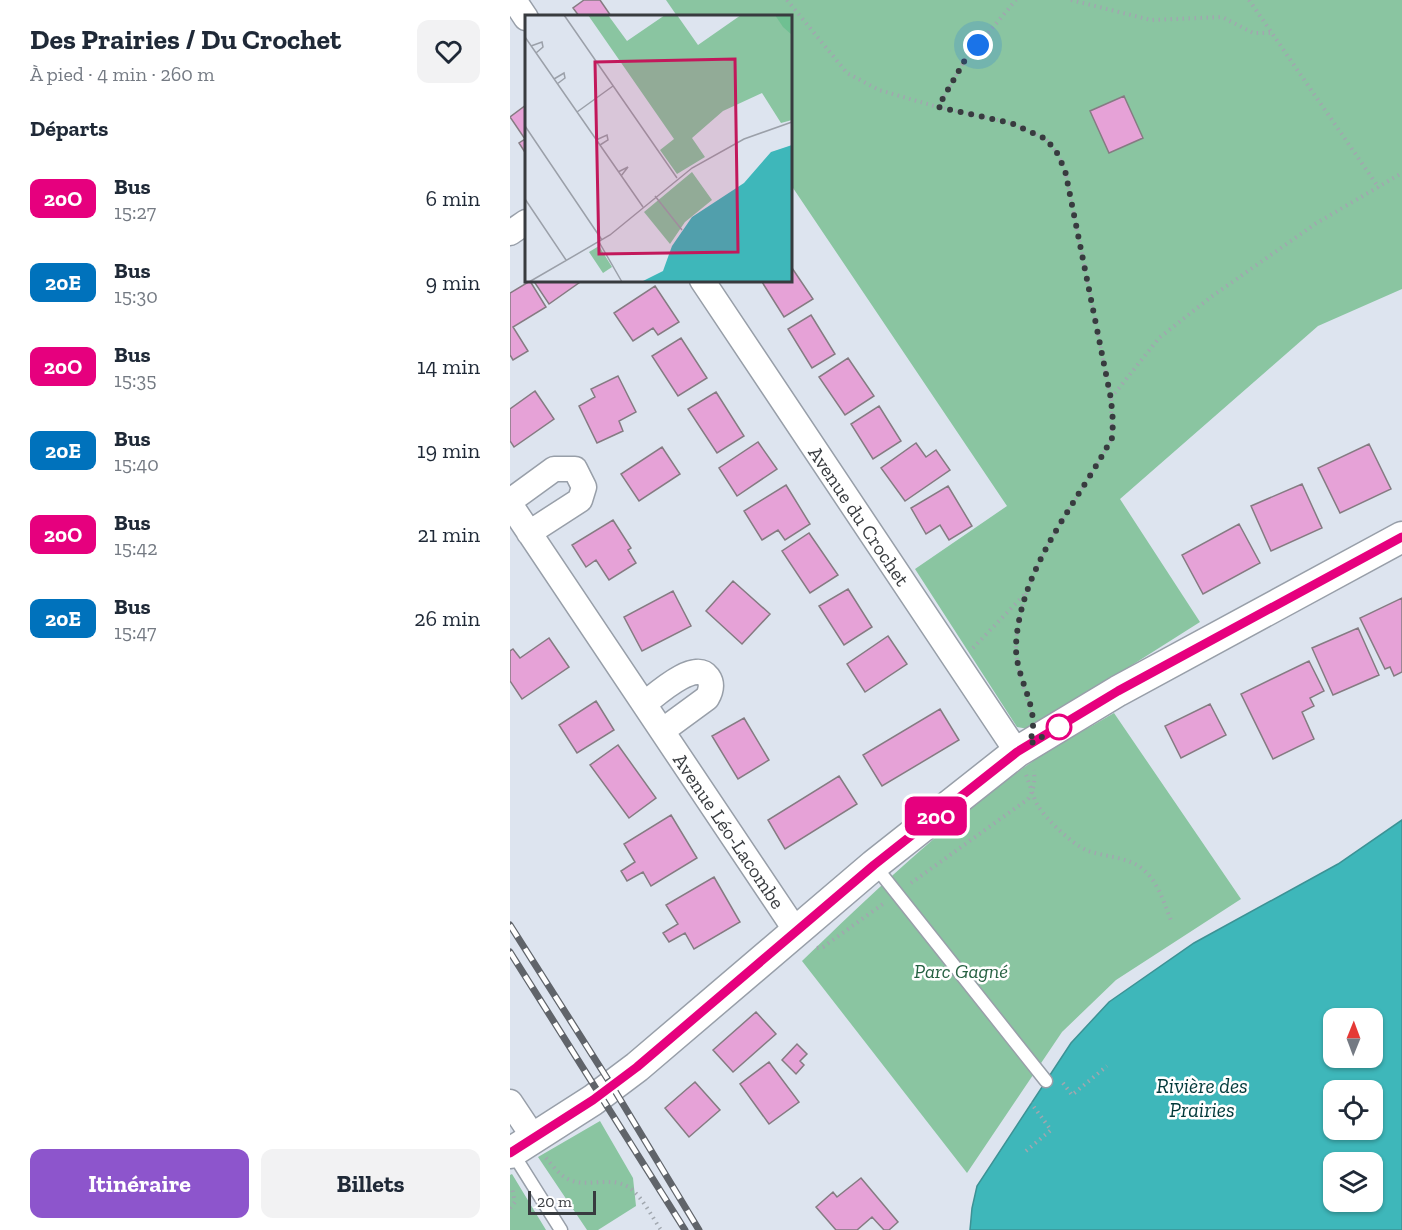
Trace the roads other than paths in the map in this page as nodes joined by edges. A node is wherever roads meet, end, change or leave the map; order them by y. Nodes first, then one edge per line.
1 (514, 0) edge
2 (525, 16) edge
3 (525, 223) edge
4 (510, 233) edge
5 (703, 282) edge
6 (510, 502) edge
7 (529, 533) junction
8 (1402, 537) edge
9 (644, 704) junction
10 (662, 731) junction
11 (1023, 748) junction
12 (874, 865) junction
13 (802, 940) junction
14 (1046, 1081) dead end
15 (510, 1102) edge
16 (524, 1149) edge
17 (561, 1230) edge

1 - 2 street
3 - 4 street
5 - 11 street, Avenue du Crochet
6 - 7 street, Avenue Léo-Lacombe
6 - 7 street, Avenue Léo-Lacombe
7 - 9 street, Avenue Léo-Lacombe
8 - 11 street
9 - 10 street, Avenue Léo-Lacombe
9 - 10 street
10 - 13 street, Avenue Léo-Lacombe
11 - 12 street
12 - 13 street
12 - 14 lane
13 - 16 street
15 - 16 street
16 - 17 lane

